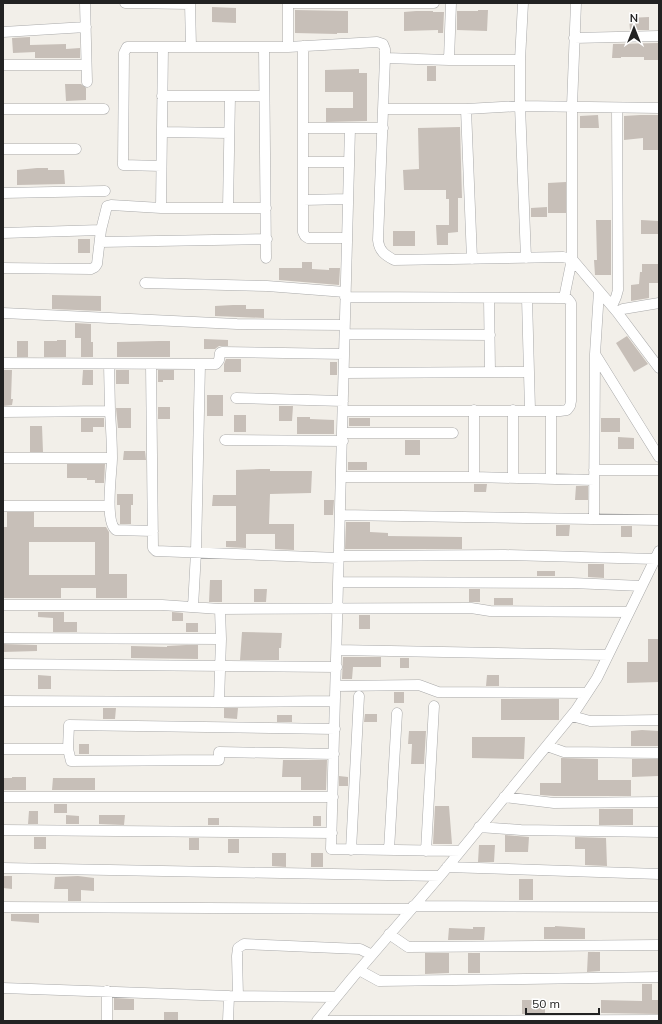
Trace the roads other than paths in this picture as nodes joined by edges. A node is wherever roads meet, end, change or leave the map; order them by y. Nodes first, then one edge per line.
1 (85, 3) edge
2 (125, 3) edge
3 (190, 3) edge
4 (288, 3) edge
5 (341, 3) edge
6 (434, 3) edge
7 (451, 3) edge
8 (523, 3) edge
9 (576, 3) edge
10 (86, 27) junction
11 (3, 32) edge
12 (659, 36) edge
13 (574, 38) junction
14 (303, 46) junction
15 (163, 47) junction
16 (190, 47) junction
17 (264, 47) junction
18 (288, 47) junction
19 (386, 58) junction
20 (449, 60) junction
21 (520, 60) junction
22 (86, 64) junction
23 (3, 65) edge
24 (87, 82) dead end
25 (162, 96) junction
26 (230, 96) junction
27 (264, 96) junction
28 (520, 106) junction
29 (572, 106) junction
30 (617, 108) junction
31 (659, 108) edge
32 (3, 109) edge
33 (104, 109) dead end
34 (384, 109) junction
35 (466, 109) junction
36 (303, 128) junction
37 (350, 128) junction
38 (383, 128) junction
39 (162, 132) junction
40 (229, 133) junction
41 (3, 149) edge
42 (76, 150) dead end
43 (303, 162) junction
44 (349, 162) junction
45 (162, 166) junction
46 (106, 191) dead end
47 (3, 193) edge
48 (348, 199) junction
49 (303, 200) junction
50 (161, 208) junction
51 (228, 208) junction
52 (266, 208) junction
53 (101, 230) junction
54 (3, 233) edge
55 (347, 238) junction
56 (267, 239) junction
57 (100, 242) junction
58 (266, 258) dead end
59 (526, 258) junction
60 (472, 259) junction
61 (572, 259) junction
62 (3, 268) edge
63 (145, 283) dead end
64 (599, 291) junction
65 (345, 295) junction
66 (489, 298) junction
67 (527, 298) junction
68 (564, 298) junction
69 (659, 303) edge
70 (614, 309) junction
71 (3, 313) edge
72 (345, 330) junction
73 (490, 335) junction
74 (344, 354) junction
75 (595, 354) junction
76 (3, 363) edge
77 (109, 364) junction
78 (151, 364) junction
79 (200, 364) junction
80 (659, 368) edge
81 (490, 372) junction
82 (528, 372) junction
83 (344, 373) junction
84 (236, 398) dead end
85 (343, 406) junction
86 (474, 410) junction
87 (513, 410) junction
88 (530, 410) junction
89 (110, 411) junction
90 (551, 411) junction
91 (3, 412) edge
92 (453, 433) dead end
93 (343, 437) junction
94 (225, 440) dead end
95 (659, 457) edge
96 (3, 458) edge
97 (112, 458) junction
98 (659, 470) edge
99 (594, 475) junction
100 (341, 477) junction
101 (474, 477) junction
102 (513, 478) junction
103 (551, 479) junction
104 (3, 506) edge
105 (109, 506) junction
106 (340, 516) junction
107 (594, 519) junction
108 (659, 520) edge
109 (153, 531) junction
110 (196, 552) junction
111 (657, 555) edge
112 (339, 557) junction
113 (339, 582) junction
114 (642, 586) junction
115 (3, 605) edge
116 (193, 607) junction
117 (338, 608) junction
118 (220, 609) junction
119 (629, 612) junction
120 (3, 638) edge
121 (221, 639) junction
122 (337, 650) junction
123 (608, 655) junction
124 (3, 664) edge
125 (220, 666) junction
126 (337, 667) junction
127 (336, 686) junction
128 (587, 693) junction
129 (359, 696) dead end
130 (3, 701) edge
131 (335, 701) junction
132 (219, 702) junction
133 (434, 706) dead end
134 (397, 713) dead end
135 (572, 716) junction
136 (659, 720) edge
137 (335, 729) junction
138 (547, 746) junction
139 (3, 749) edge
140 (68, 749) junction
141 (659, 753) edge
142 (334, 754) junction
143 (3, 796) edge
144 (333, 797) junction
145 (504, 797) junction
146 (659, 802) edge
147 (479, 828) junction
148 (3, 830) edge
149 (659, 832) edge
150 (332, 833) junction
151 (351, 850) junction
152 (389, 850) junction
153 (426, 851) junction
154 (460, 851) junction
155 (446, 867) junction
156 (3, 868) edge
157 (659, 874) edge
158 (440, 876) junction
159 (3, 907) edge
160 (659, 907) edge
161 (412, 908) junction
162 (390, 934) junction
163 (659, 946) edge
164 (372, 955) junction
165 (359, 970) junction
166 (659, 976) edge
167 (3, 988) edge
168 (107, 992) junction
169 (233, 996) junction
170 (336, 997) junction
171 (659, 1020) edge
172 (107, 1021) edge
173 (228, 1021) edge
174 (317, 1021) edge
175 (577, 1021) edge

1 - 10 street
2 - 3 street
3 - 16 street
4 - 5 street
4 - 18 street
5 - 6 street
7 - 20 street
8 - 21 street
9 - 13 street
10 - 11 street
10 - 22 street
12 - 13 street
13 - 29 street
14 - 18 street
14 - 19 street
14 - 36 street
15 - 16 street
15 - 25 street
15 - 45 street
16 - 17 street
17 - 18 street
17 - 27 street
19 - 20 street
19 - 34 street
20 - 21 street
21 - 28 street
22 - 23 street
22 - 24 street
25 - 26 street
25 - 39 street
26 - 27 street
26 - 40 street
27 - 52 street
28 - 29 street
28 - 35 street
28 - 59 street
29 - 30 street
29 - 61 street
30 - 31 street
30 - 70 street
32 - 33 street
34 - 35 street
34 - 38 street
35 - 60 street
36 - 37 street
36 - 43 street
37 - 38 street
37 - 44 street
38 - 60 street
39 - 40 street
39 - 45 street
40 - 51 street
41 - 42 street
43 - 44 street
43 - 49 street
44 - 48 street
45 - 50 street
46 - 47 street
48 - 49 street
48 - 55 street
49 - 55 street
50 - 51 street
50 - 53 street
51 - 52 street
52 - 56 street
53 - 54 street
53 - 57 street
55 - 65 street
56 - 57 street
56 - 58 street
57 - 62 street
59 - 60 street
59 - 61 street
61 - 64 street
61 - 68 street
63 - 65 street
64 - 70 street
64 - 75 street
65 - 66 street
65 - 72 street
66 - 67 street
66 - 73 street
67 - 68 street
67 - 82 street
68 - 90 street
69 - 70 street
70 - 80 street
71 - 72 street
72 - 73 street
72 - 74 street
73 - 81 street
74 - 79 street
74 - 83 street
75 - 95 street
75 - 99 street
76 - 77 street
77 - 78 street
77 - 89 street
78 - 79 street
78 - 109 street
79 - 110 street
81 - 82 street
81 - 83 street
82 - 88 street
83 - 85 street
84 - 85 street
85 - 86 street
85 - 93 street
86 - 87 street
86 - 101 street
87 - 88 street
87 - 102 street
88 - 90 street
89 - 91 street
89 - 97 street
90 - 103 street
92 - 93 street
93 - 94 street
93 - 100 street
96 - 97 street
97 - 105 street
98 - 99 street
99 - 103 street
99 - 107 street
100 - 101 street
100 - 106 street
101 - 102 street
102 - 103 street
104 - 105 street
105 - 109 street
106 - 107 street
106 - 112 street
107 - 108 street
109 - 110 street
110 - 112 street
110 - 116 street
111 - 112 street
111 - 114 street
112 - 113 street
113 - 114 street
113 - 117 street
114 - 119 street
115 - 116 street
116 - 118 street
117 - 118 street
117 - 119 street
117 - 122 street
118 - 121 street
119 - 123 street
120 - 121 street
121 - 125 street
122 - 123 street
122 - 126 street
123 - 128 street
124 - 125 street
125 - 126 street
125 - 132 street
126 - 127 street
127 - 128 street
127 - 131 street
128 - 135 street
129 - 151 street
130 - 132 street
131 - 132 street
131 - 137 street
133 - 153 street
134 - 152 street
135 - 136 street
135 - 138 street
137 - 140 street
137 - 142 street
138 - 141 street
138 - 145 street
139 - 140 street
140 - 142 street
142 - 144 street
143 - 144 street
144 - 150 street
145 - 146 street
145 - 147 street
147 - 149 street
147 - 154 street
148 - 150 street
150 - 151 street
151 - 152 street
152 - 153 street
153 - 154 street
154 - 155 street
155 - 157 street
155 - 158 street
156 - 158 street
158 - 161 street
159 - 161 street
160 - 161 street
161 - 162 street
162 - 163 street
162 - 164 street
164 - 165 street
164 - 169 street
165 - 166 street
165 - 170 street
167 - 168 street
168 - 169 street
168 - 172 street
169 - 170 street
169 - 173 street
170 - 174 street
171 - 175 street
174 - 175 street

